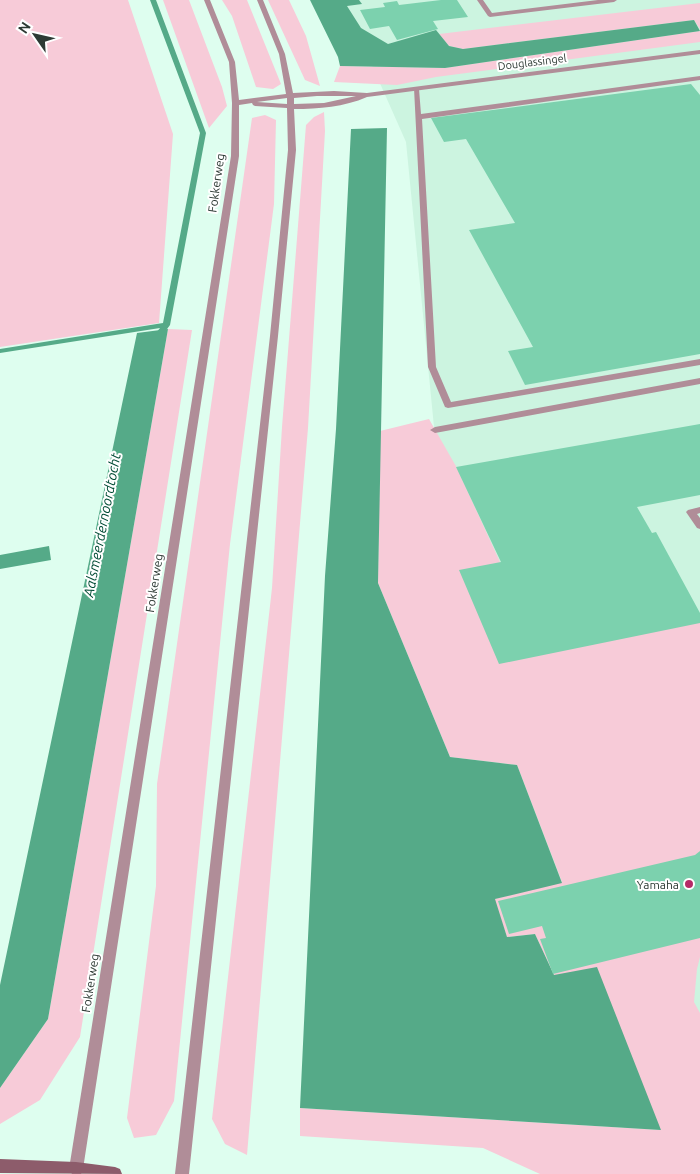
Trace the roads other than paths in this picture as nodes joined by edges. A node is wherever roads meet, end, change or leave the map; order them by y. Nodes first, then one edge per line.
1 (207, 0) edge
2 (260, 0) edge
3 (480, 0) edge
4 (614, 0) edge
5 (700, 52) edge
6 (700, 78) edge
7 (416, 89) junction
8 (290, 94) junction
9 (367, 95) junction
10 (236, 103) junction
11 (291, 107) junction
12 (418, 117) junction
13 (700, 362) edge
14 (700, 381) edge
15 (435, 430) dead end
16 (700, 510) edge
17 (700, 526) edge
18 (0, 1166) edge
19 (75, 1172) edge
20 (115, 1174) edge
21 (182, 1174) edge

1 - 10 street, Fokkerweg
2 - 8 street
3 - 4 street
5 - 7 street, Douglassingel
6 - 12 street
7 - 9 street, Douglassingel
7 - 12 street
8 - 9 street, Douglassingel
8 - 10 street, Douglassingel
8 - 11 street
9 - 11 street, Douglassingel
10 - 11 street, Douglassingel
10 - 19 street, Fokkerweg
11 - 21 street
12 - 13 street
14 - 15 street
16 - 17 street
18 - 19 main road
19 - 20 main road

